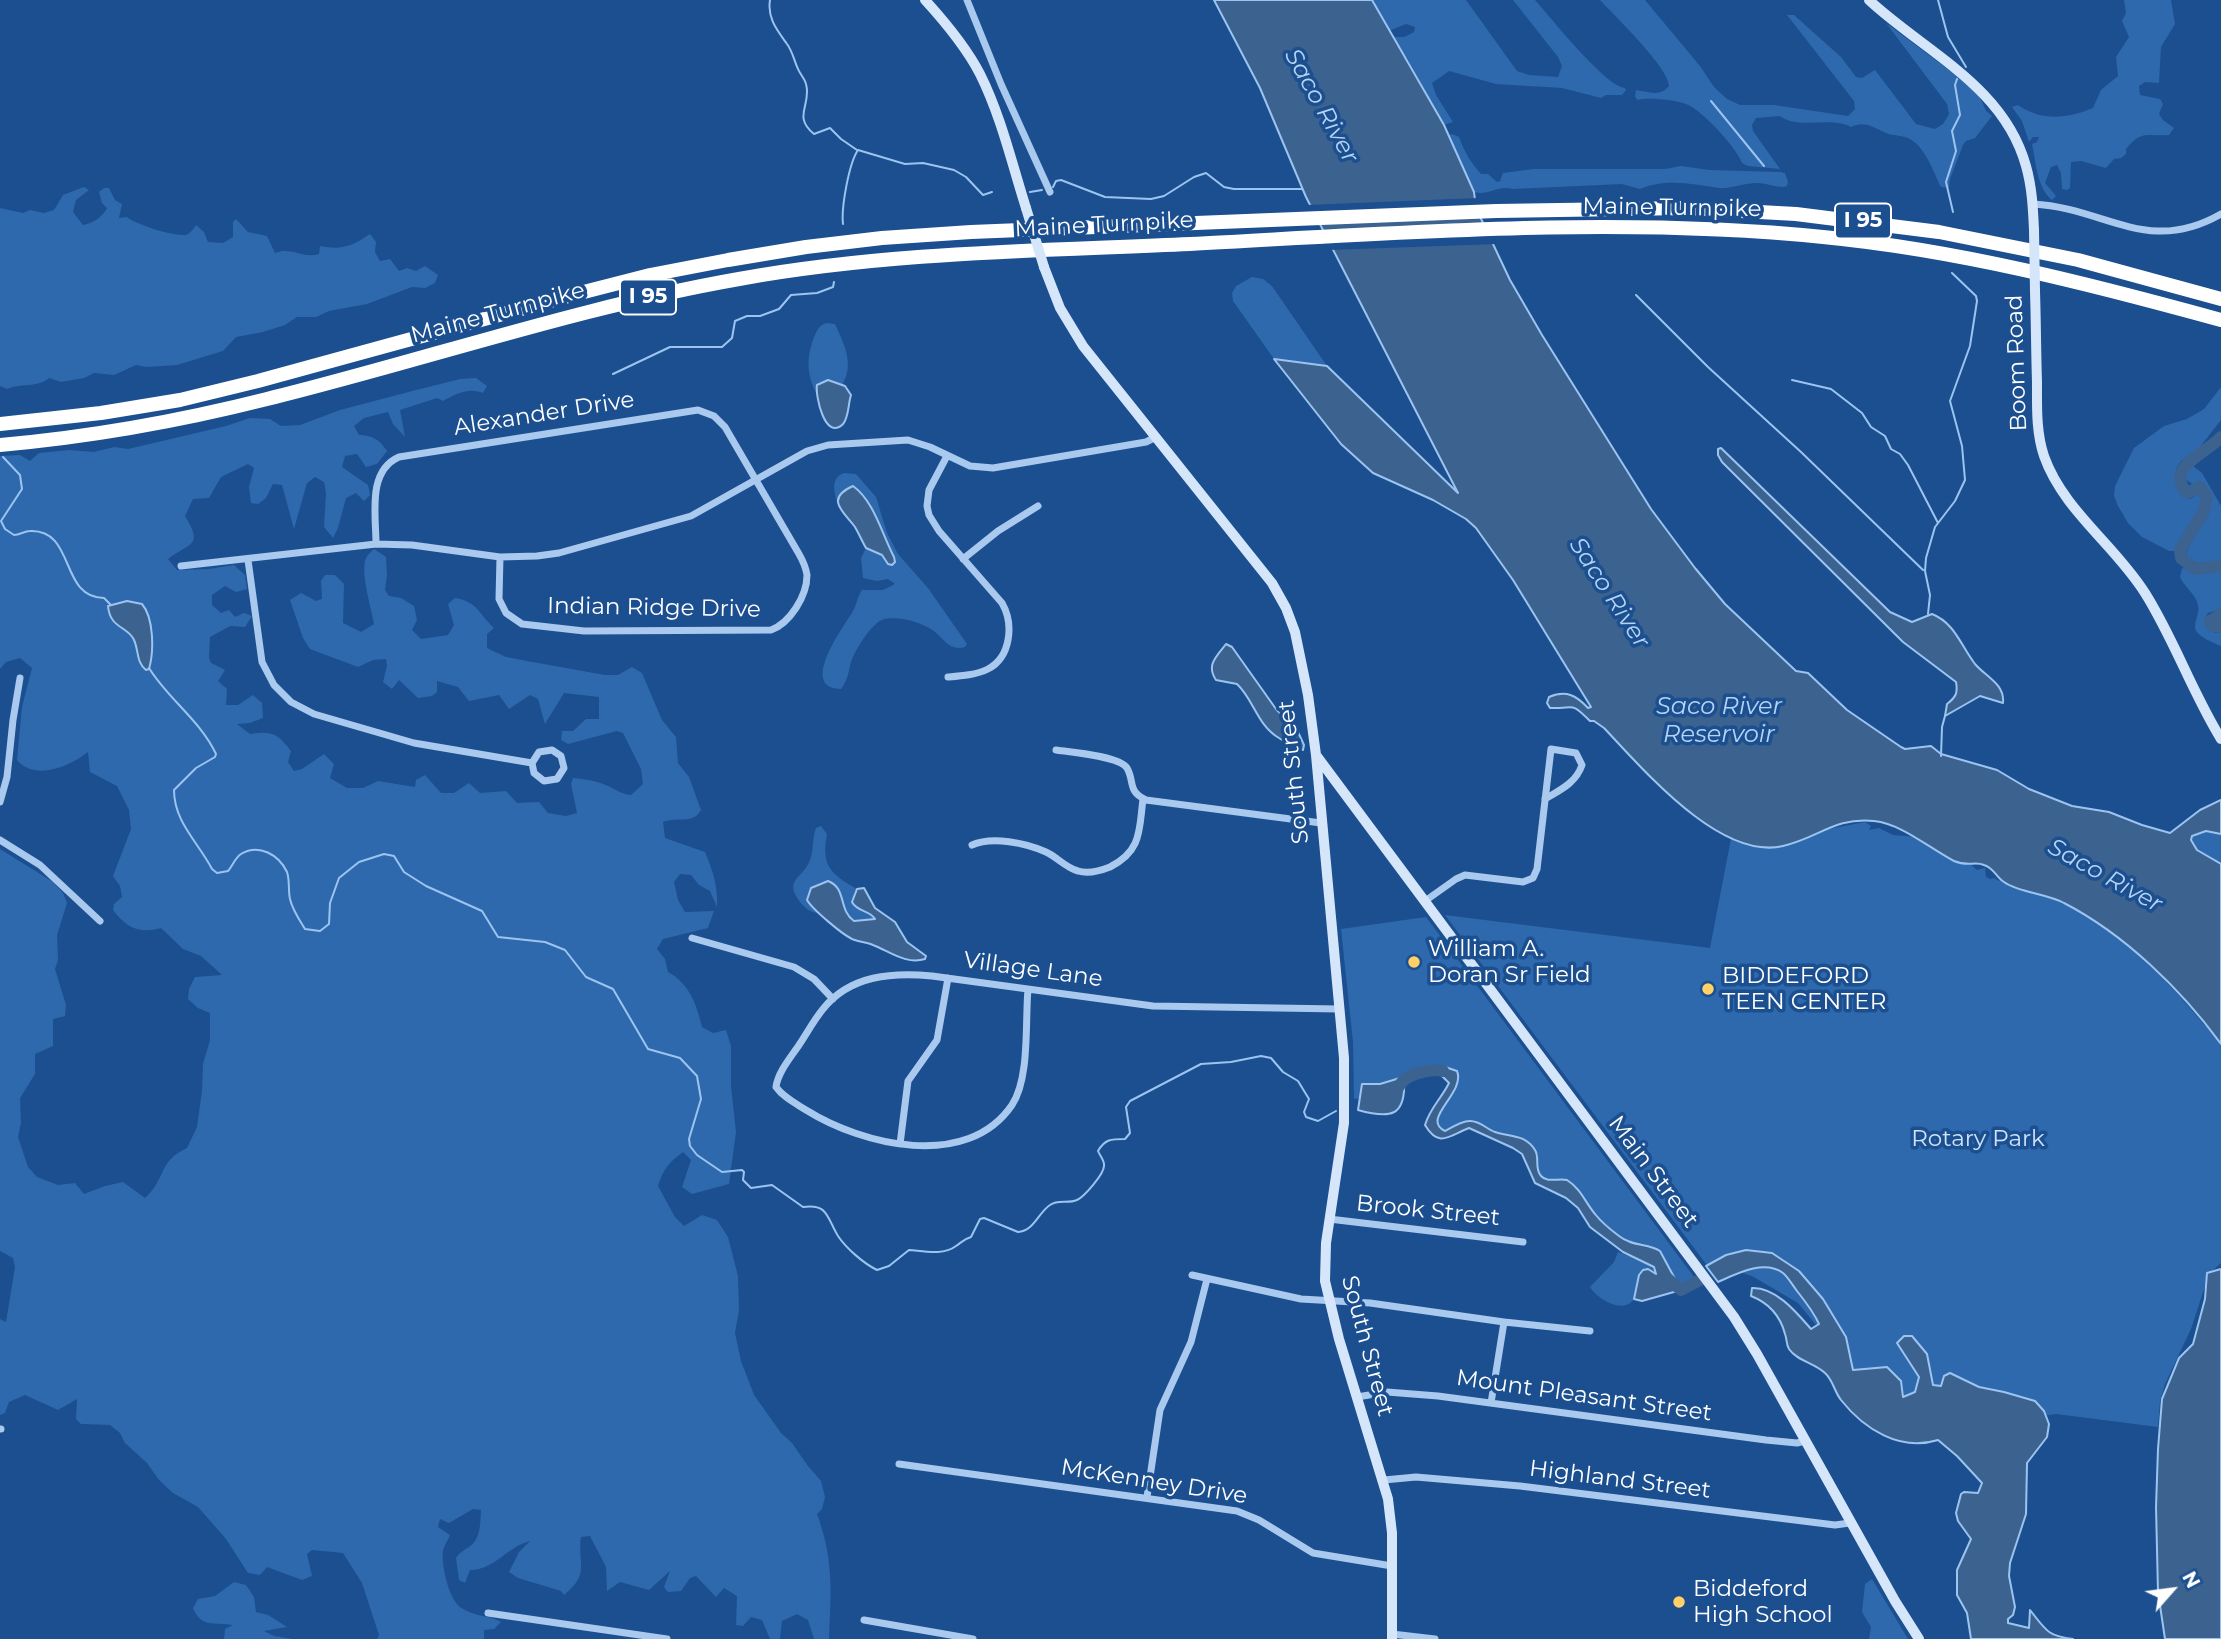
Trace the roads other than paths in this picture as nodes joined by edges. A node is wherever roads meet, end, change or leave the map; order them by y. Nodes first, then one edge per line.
1 (925, 0) edge
2 (967, 0) edge
3 (1869, 0) edge
4 (989, 58) junction
5 (975, 65) junction
6 (1050, 192) dead end
7 (2033, 204) junction
8 (2221, 214) edge
9 (2221, 299) edge
10 (2221, 320) edge
11 (0, 424) edge
12 (1156, 437) junction
13 (0, 446) edge
14 (947, 456) junction
15 (755, 481) junction
16 (1038, 506) dead end
17 (376, 544) junction
18 (500, 557) junction
19 (963, 559) junction
20 (248, 560) junction
21 (181, 566) dead end
22 (948, 677) dead end
23 (20, 678) dead end
24 (2221, 739) edge
25 (1056, 750) dead end
26 (1316, 755) junction
27 (532, 763) junction
28 (1143, 799) junction
29 (1545, 799) junction
30 (0, 802) edge
31 (1321, 823) junction
32 (0, 840) edge
33 (972, 845) dead end
34 (1425, 901) junction
35 (100, 920) dead end
36 (692, 938) dead end
37 (948, 978) junction
38 (1028, 989) junction
39 (832, 999) junction
40 (1339, 1009) junction
41 (900, 1144) junction
42 (1329, 1219) junction
43 (1523, 1241) dead end
44 (1192, 1275) dead end
45 (1207, 1279) junction
46 (1329, 1302) junction
47 (1504, 1322) junction
48 (1590, 1331) dead end
49 (1357, 1397) junction
50 (1491, 1403) junction
51 (1805, 1441) junction
52 (899, 1464) dead end
53 (1384, 1480) junction
54 (1147, 1497) junction
55 (1850, 1523) junction
56 (1392, 1566) junction
57 (488, 1613) dead end
58 (864, 1619) dead end
59 (1392, 1637) edge
60 (667, 1639) edge
61 (973, 1639) edge
62 (1435, 1639) edge
63 (1919, 1639) edge

1 - 5 street, South Street
2 - 4 street
3 - 7 street, Boom Road
4 - 5 street
4 - 6 street
5 - 12 street, South Street, bridge
7 - 8 street
7 - 24 street, Boom Road, bridge
9 - 11 highway, Maine Turnpike / I 95
10 - 13 highway, Maine Turnpike / I 95
12 - 14 street
12 - 26 street, South Street
14 - 15 street
14 - 19 street
15 - 17 street, Alexander Drive
15 - 18 street
15 - 18 street, Indian Ridge Drive
16 - 19 street
17 - 18 street
17 - 20 street
19 - 22 street
20 - 21 street
20 - 27 street
23 - 30 street
25 - 28 street
26 - 31 street, South Street
26 - 34 street, Main Street
27 - 27 street
28 - 31 street
28 - 33 street
29 - 29 street
29 - 34 street
31 - 40 street, South Street
32 - 35 street
34 - 51 street, Main Street
36 - 39 street
37 - 38 street, Village Lane
37 - 39 street, Village Lane
37 - 41 street
38 - 40 street, Village Lane
38 - 41 street
39 - 41 street, Village Lane
40 - 42 street, South Street
42 - 43 street, Brook Street
42 - 46 street, South Street
44 - 45 street
45 - 46 street
45 - 54 street
46 - 47 street
46 - 49 street, South Street
47 - 48 street
47 - 50 street
49 - 50 street, Mount Pleasant Street
49 - 53 street, South Street
50 - 51 street, Mount Pleasant Street
51 - 55 street, Main Street
52 - 54 street, McKenney Drive
53 - 55 street, Highland Street
53 - 56 street, South Street
54 - 56 street, McKenney Drive
55 - 63 street, Main Street
56 - 59 street, South Street
57 - 60 street
58 - 61 street
59 - 62 street

